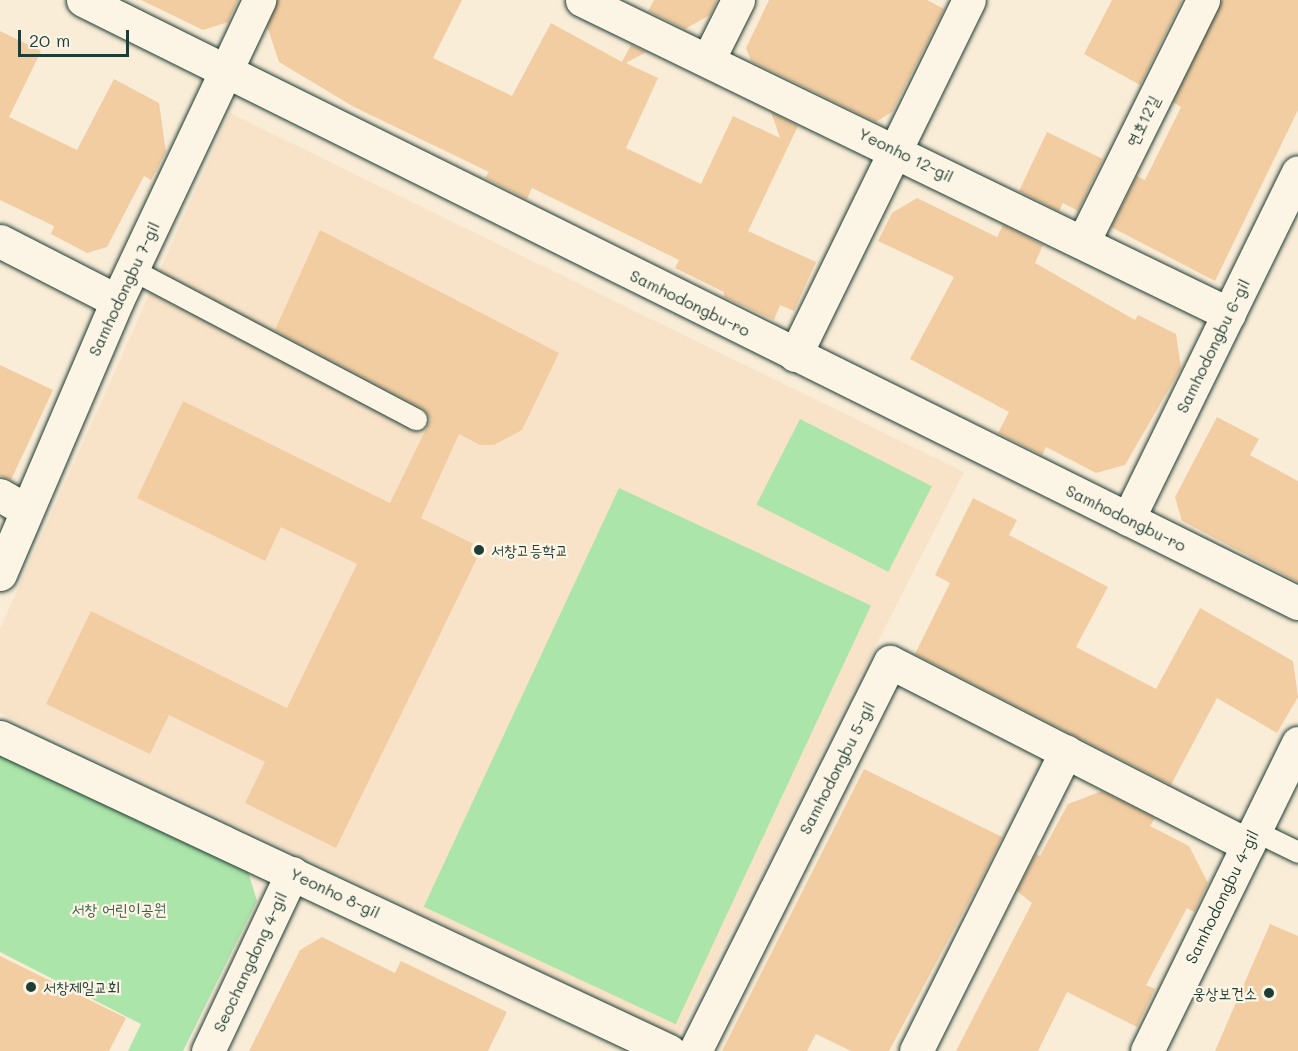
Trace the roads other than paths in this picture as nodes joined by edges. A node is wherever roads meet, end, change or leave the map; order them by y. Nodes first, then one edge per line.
1 (83, 0) edge
2 (259, 0) edge
3 (582, 0) edge
4 (738, 0) edge
5 (969, 0) edge
6 (1203, 0) edge
7 (708, 60) junction
8 (223, 70) junction
9 (894, 148) junction
10 (1298, 172) edge
11 (0, 241) edge
12 (1083, 242) junction
13 (133, 270) junction
14 (117, 302) junction
15 (1229, 314) junction
16 (795, 355) junction
17 (416, 419) dead end
18 (13, 502) edge
19 (1128, 519) junction
20 (0, 574) edge
21 (1298, 603) edge
22 (0, 737) edge
23 (1298, 743) edge
24 (1066, 752) junction
25 (1251, 838) junction
26 (1298, 852) edge
27 (292, 873) junction
28 (208, 1051) edge
29 (669, 1051) edge
30 (695, 1051) edge
31 (916, 1051) edge
32 (1147, 1051) edge

1 - 8 street, Samhodongbu-ro
2 - 8 street, Samhodongbu 7-gil
3 - 7 street, Yeonho 12-gil
4 - 7 street
5 - 9 street
6 - 12 street, 연호12길
7 - 9 street, Yeonho 12-gil
8 - 13 street, Samhodongbu 7-gil
8 - 16 street, Samhodongbu-ro
9 - 12 street, Yeonho 12-gil
9 - 16 street
10 - 15 street, Samhodongbu 6-gil
11 - 14 street
12 - 15 street, Yeonho 12-gil
13 - 14 street, Samhodongbu 7-gil
13 - 17 lane
14 - 18 street, Samhodongbu 7-gil
15 - 19 street, Samhodongbu 6-gil
16 - 19 street, Samhodongbu-ro
18 - 20 street, Samhodongbu 7-gil
19 - 21 street, Samhodongbu-ro
22 - 27 street, Yeonho 8-gil
23 - 25 street, Samhodongbu 4-gil
24 - 25 street, Samhodongbu 5-gil
24 - 30 street, Samhodongbu 5-gil
24 - 31 street
25 - 26 lane
25 - 32 street, Samhodongbu 4-gil
27 - 28 street, Seochangdong 4-gil
27 - 29 street, Yeonho 8-gil

